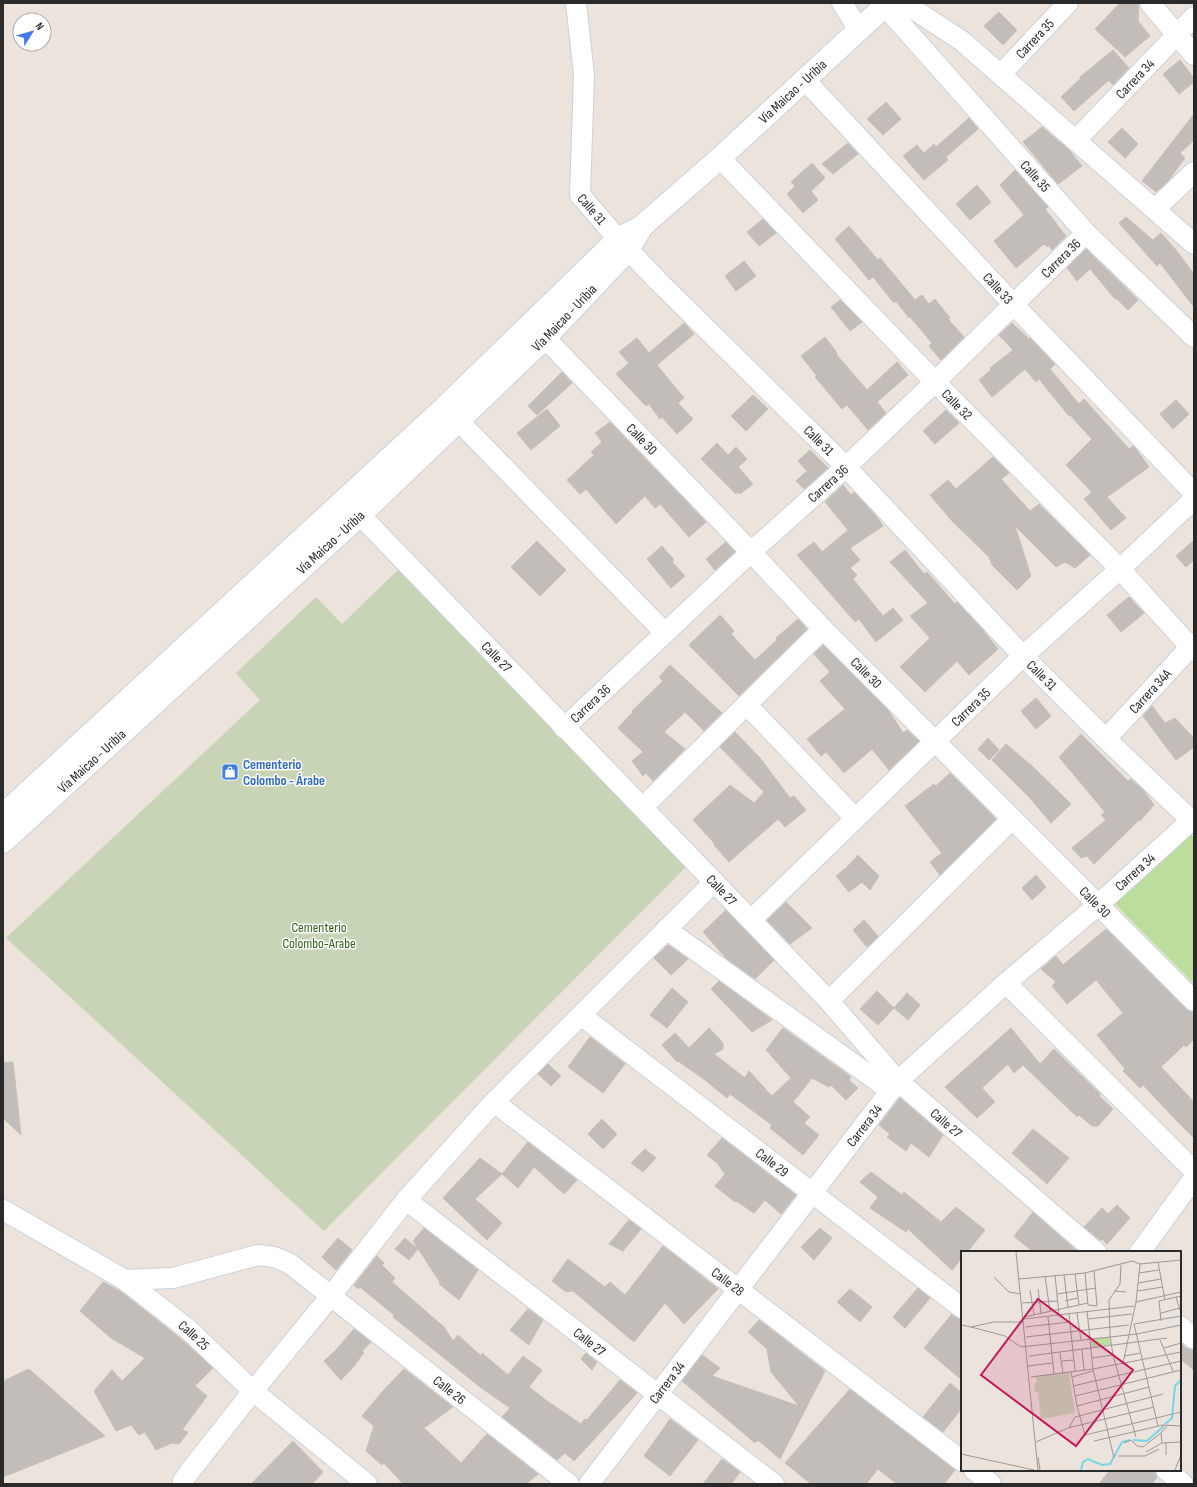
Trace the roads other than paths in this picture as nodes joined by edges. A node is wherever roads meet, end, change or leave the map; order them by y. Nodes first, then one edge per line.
1 (576, 3) edge
2 (842, 3) edge
3 (1068, 3) edge
4 (1150, 3) edge
5 (892, 4) edge
6 (1194, 17) edge
7 (859, 30) junction
8 (1177, 35) junction
9 (1194, 55) edge
10 (1001, 74) junction
11 (805, 80) junction
12 (1076, 140) junction
13 (720, 158) junction
14 (1194, 172) edge
15 (1155, 210) junction
16 (1086, 232) junction
17 (1194, 244) edge
18 (623, 245) junction
19 (1013, 304) junction
20 (1192, 331) edge
21 (545, 338) junction
22 (935, 382) junction
23 (452, 414) junction
24 (846, 466) junction
25 (1194, 493) edge
26 (1194, 499) edge
27 (360, 515) junction
28 (751, 552) junction
29 (1120, 569) junction
30 (823, 629) junction
31 (665, 633) junction
32 (1193, 647) edge
33 (1023, 656) junction
34 (747, 705) junction
35 (564, 728) junction
36 (1106, 739) junction
37 (935, 741) junction
38 (643, 807) junction
39 (3, 815) edge
40 (855, 818) junction
41 (1012, 819) junction
42 (1193, 820) edge
43 (3, 842) edge
44 (714, 882) junction
45 (1098, 905) junction
46 (751, 920) junction
47 (666, 929) junction
48 (1006, 983) junction
49 (829, 1001) junction
50 (1194, 1001) edge
51 (582, 1016) junction
52 (894, 1086) junction
53 (494, 1102) junction
54 (1194, 1171) edge
55 (1194, 1178) edge
56 (812, 1194) junction
57 (406, 1200) junction
58 (3, 1210) edge
59 (1095, 1251) edge
60 (1141, 1251) edge
61 (125, 1280) junction
62 (738, 1289) junction
63 (330, 1297) junction
64 (961, 1307) edge
65 (253, 1391) junction
66 (658, 1395) junction
67 (961, 1460) edge
68 (1167, 1471) edge
69 (183, 1483) edge
70 (367, 1484) edge
71 (569, 1484) edge
72 (589, 1484) edge
73 (774, 1484) edge
74 (1183, 1484) edge

1 - 18 street, Calle 31
2 - 7 street
3 - 10 street, Carrera 35
4 - 8 street
5 - 7 street, Vía Maicao - Uribia
5 - 10 street
5 - 16 street, Calle 35
6 - 8 street, Carrera 34
7 - 11 street, Vía Maicao - Uribia
8 - 9 street
8 - 12 street, Carrera 34
10 - 12 street
11 - 13 street, Vía Maicao - Uribia
11 - 19 street, Calle 33
12 - 15 street
13 - 18 street, Vía Maicao - Uribia
13 - 22 street, Calle 32
14 - 15 street
15 - 17 street
16 - 19 street, Carrera 36
16 - 20 street, Calle 35
18 - 21 street, Vía Maicao - Uribia
18 - 23 street, Vía Maicao - Uribia
18 - 24 street, Calle 31
19 - 22 street, Carrera 36
19 - 25 street, Calle 33
21 - 23 street, Vía Maicao - Uribia
21 - 28 street, Calle 30
22 - 24 street, Carrera 36
22 - 29 street, Calle 32
23 - 27 street, Vía Maicao - Uribia
23 - 31 street
23 - 39 street, Vía Maicao - Uribia
24 - 28 street, Carrera 36
24 - 33 street, Calle 31
26 - 29 street, Carrera 35
27 - 35 street, Calle 27
27 - 43 street, Vía Maicao - Uribia
28 - 30 street, Calle 30
28 - 31 street, Carrera 36
29 - 32 street, Calle 32
29 - 33 street, Carrera 35
30 - 34 street
30 - 37 street, Calle 30
31 - 35 street, Carrera 36
32 - 36 street, Carrera 34A
33 - 36 street, Calle 31
33 - 37 street, Carrera 35
34 - 38 street
34 - 40 street
35 - 38 street, Calle 27
36 - 42 street, Calle 31
37 - 40 street, Carrera 35
37 - 41 street, Calle 30
38 - 44 street, Calle 27
40 - 46 street, Carrera 35
41 - 45 street, Calle 30
41 - 49 street
42 - 45 street, Carrera 34
44 - 46 street, Calle 27
44 - 47 street
45 - 48 street, Carrera 34
45 - 50 street, Calle 30
46 - 49 street, Calle 27
47 - 51 street
47 - 52 street
48 - 52 street, Carrera 34
48 - 54 street
49 - 52 street, Calle 27
51 - 53 street
51 - 56 street, Calle 29
52 - 56 street, Carrera 34
52 - 59 street, Calle 27
53 - 57 street
53 - 62 street, Calle 28
55 - 60 street
56 - 62 street, Carrera 34
56 - 64 street, Calle 29
57 - 63 street
57 - 66 street, Calle 27
58 - 61 street, Calle 25
61 - 63 street, Calle 26
61 - 65 street, Calle 25
62 - 66 street, Carrera 34
62 - 67 street, Calle 28
63 - 65 street
63 - 71 street, Calle 26
65 - 69 street
65 - 70 street, Calle 25
66 - 72 street, Carrera 34
66 - 73 street, Calle 27
68 - 74 street

